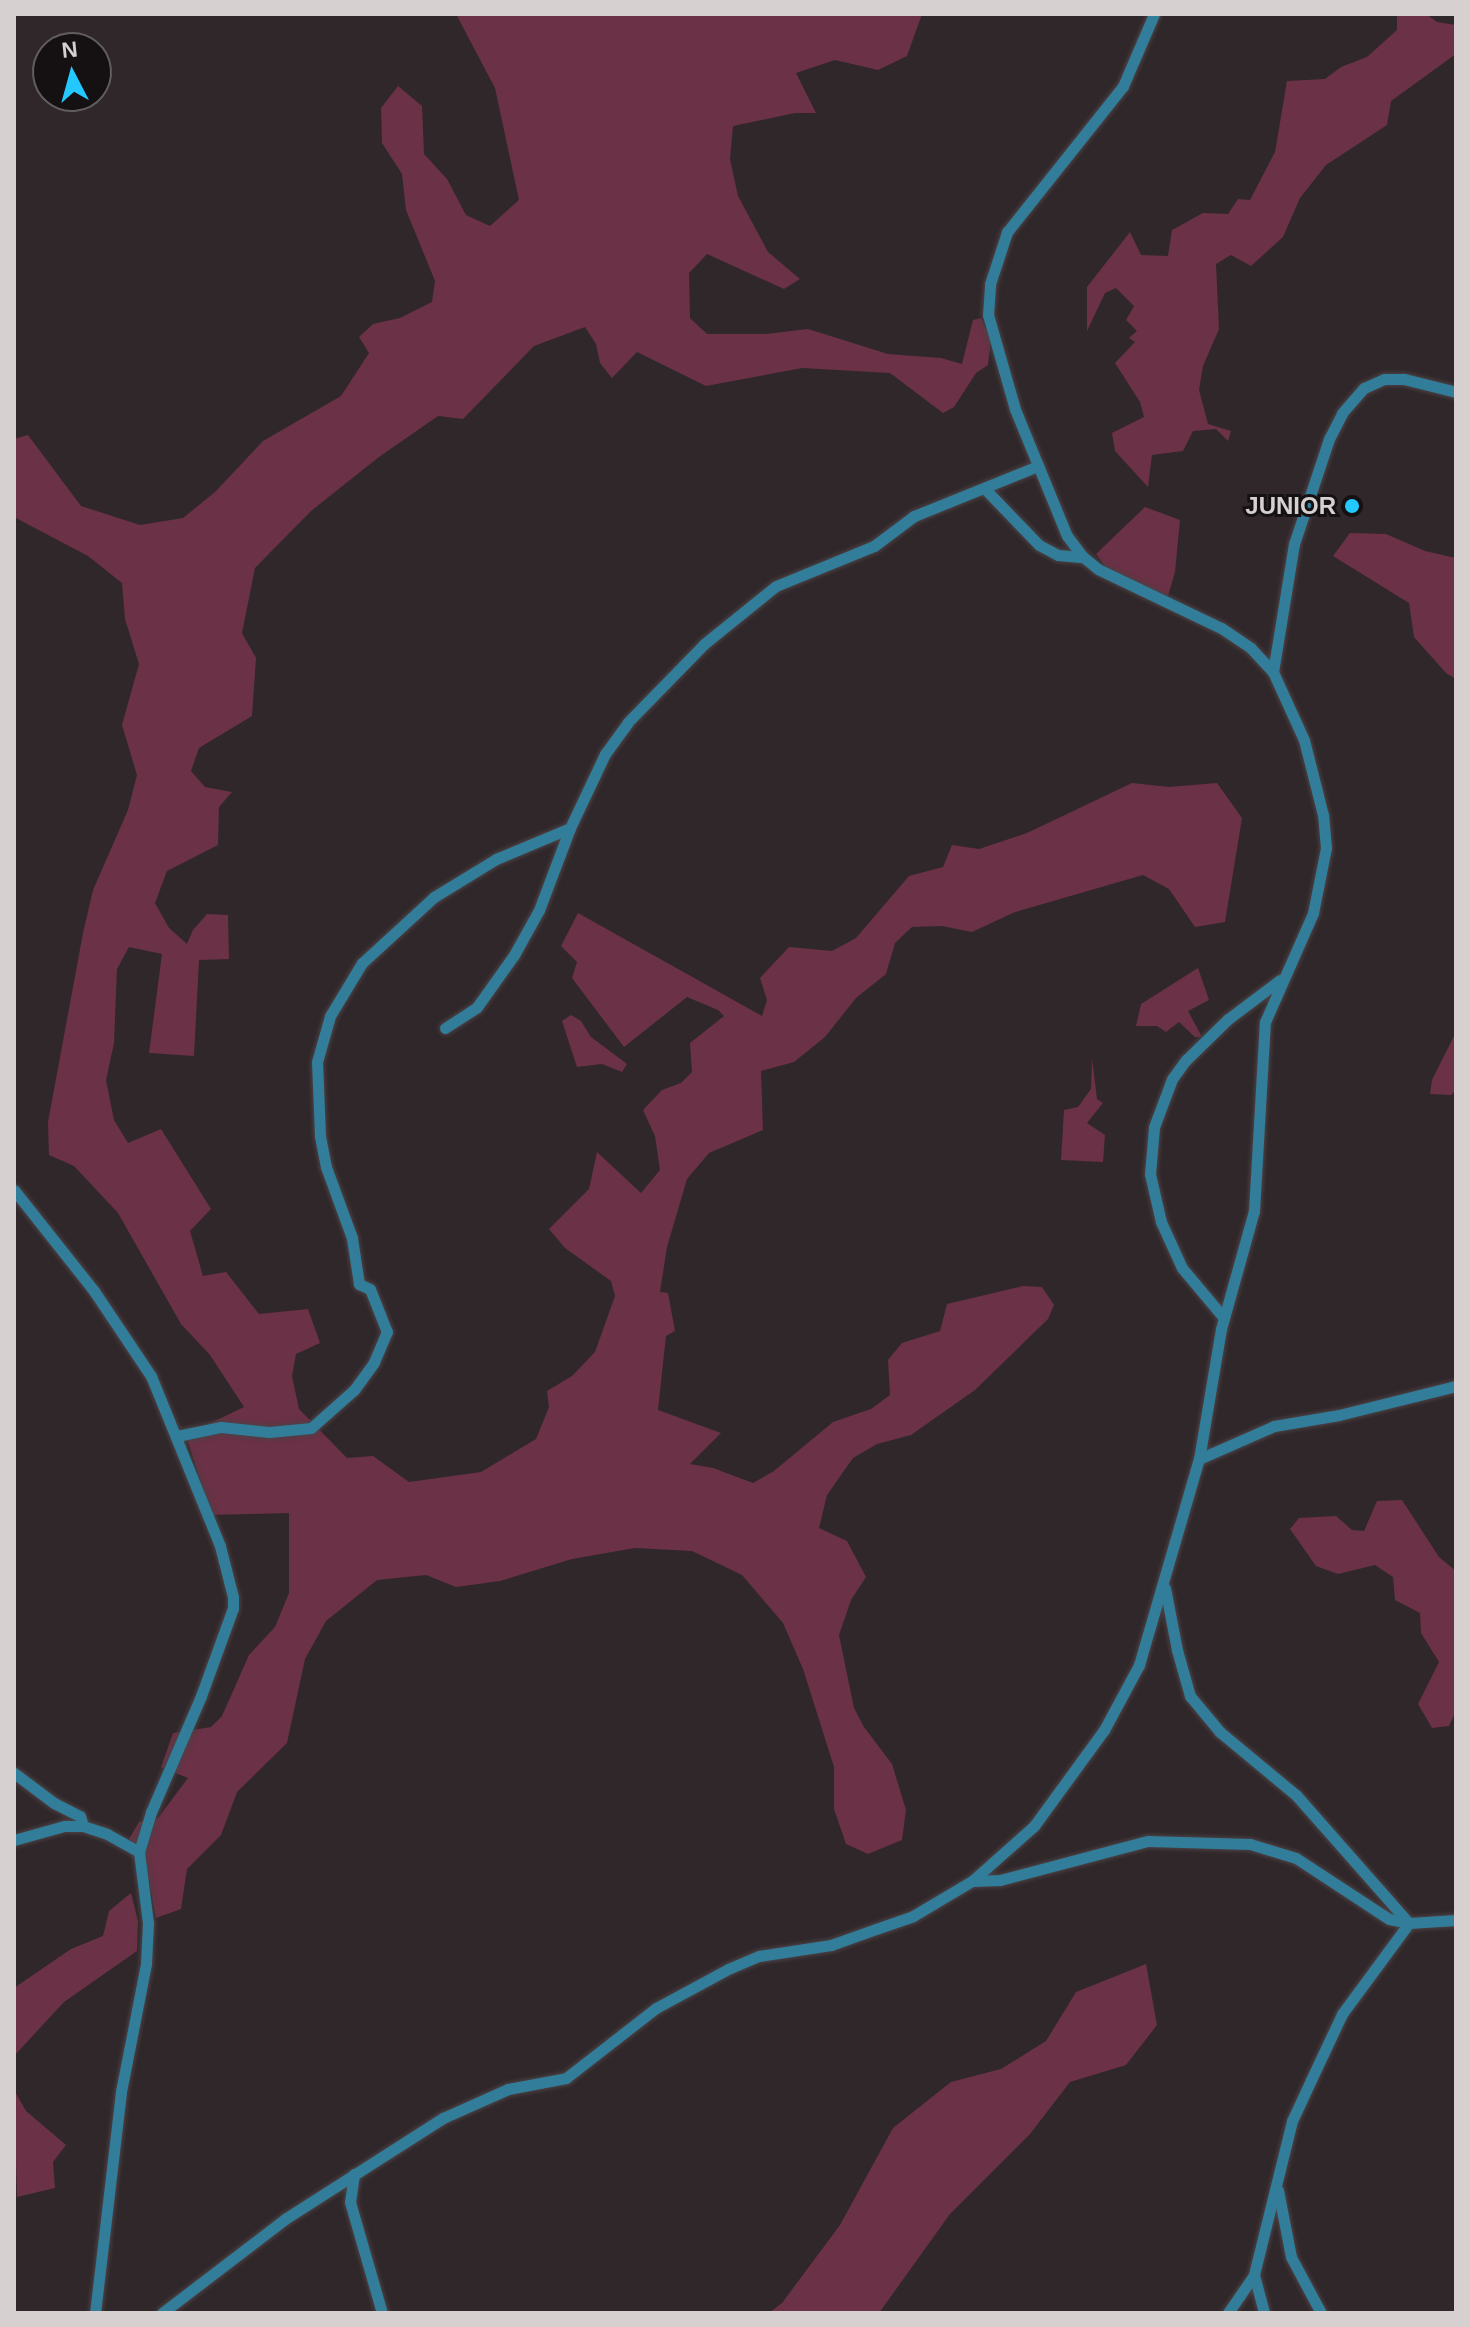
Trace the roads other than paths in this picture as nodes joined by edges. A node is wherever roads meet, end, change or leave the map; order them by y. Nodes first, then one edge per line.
1 (1154, 14) edge
2 (1456, 392) edge
3 (1038, 466) junction
4 (986, 490) junction
5 (1083, 557) junction
6 (1273, 672) junction
7 (570, 828) junction
8 (1283, 978) junction
9 (445, 1028) dead end
10 (14, 1190) edge
11 (1224, 1318) junction
12 (1455, 1383) edge
13 (177, 1436) junction
14 (1199, 1459) junction
15 (1165, 1585) junction
16 (14, 1773) edge
17 (83, 1826) junction
18 (14, 1840) edge
19 (139, 1852) junction
20 (972, 1881) junction
21 (1456, 1920) edge
22 (1409, 1923) junction
23 (354, 2174) junction
24 (1277, 2182) junction
25 (1254, 2275) junction
26 (95, 2313) edge
27 (162, 2313) edge
28 (382, 2313) edge
29 (1228, 2313) edge
30 (1264, 2313) edge
31 (1321, 2313) edge

1 - 3 street
2 - 6 street
3 - 4 street
3 - 5 street
4 - 5 street
4 - 7 street
5 - 6 street
6 - 8 street
7 - 9 street
7 - 13 street
8 - 11 street
8 - 11 street
10 - 13 street
11 - 14 street
12 - 14 street
13 - 19 street
14 - 15 street
15 - 20 street
15 - 22 street
16 - 17 street
17 - 18 street
17 - 19 street
19 - 26 street
20 - 22 street
20 - 23 street
21 - 22 street
22 - 24 street
23 - 27 street
23 - 28 street
24 - 25 street
24 - 31 street
25 - 29 street
25 - 30 street

